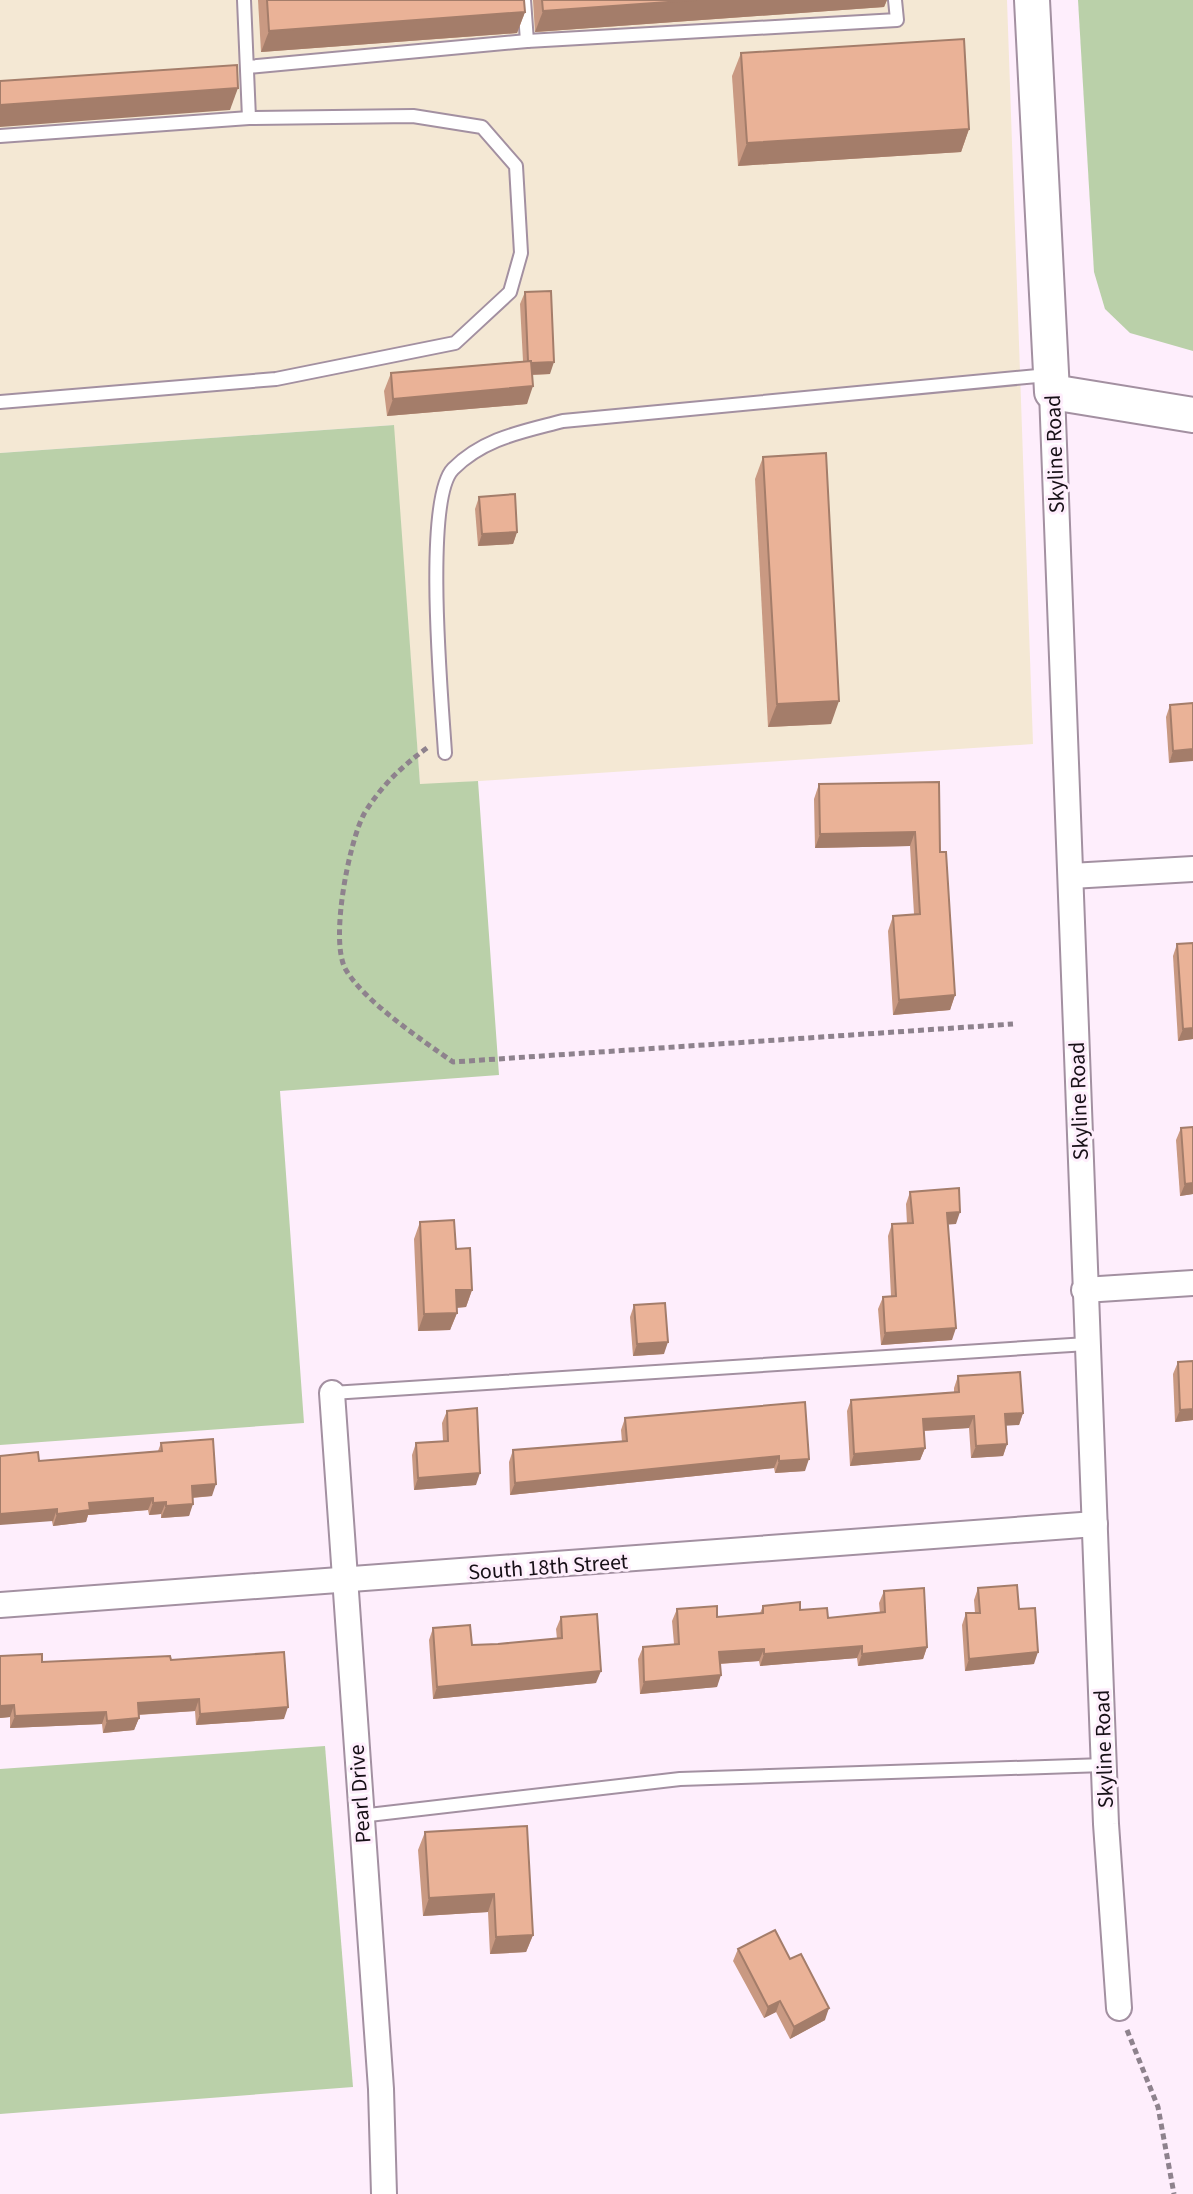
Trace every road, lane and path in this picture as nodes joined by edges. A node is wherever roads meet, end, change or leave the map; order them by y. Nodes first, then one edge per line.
1 (244, 0) edge
2 (524, 0) edge
3 (895, 0) edge
4 (1032, 0) edge
5 (527, 41) junction
6 (247, 67) junction
7 (249, 118) junction
8 (0, 136) edge
9 (1051, 383) junction
10 (0, 402) edge
11 (1193, 415) edge
12 (444, 736) junction
13 (445, 753) dead end
14 (1193, 869) edge
15 (1071, 876) junction
16 (1013, 1024) dead end
17 (1193, 1283) edge
18 (1084, 1290) junction
19 (1087, 1344) junction
20 (332, 1393) joint
21 (1095, 1524) junction
22 (345, 1581) junction
23 (0, 1605) edge
24 (1104, 1765) junction
25 (360, 1816) junction
26 (1119, 2008) joint
27 (384, 2194) edge
28 (1174, 2194) edge

1 - 6 lane
2 - 5 lane
3 - 5 lane
4 - 9 main road, Skyline Road
5 - 6 lane
6 - 7 lane
7 - 8 lane
7 - 10 lane
9 - 11 main road
9 - 12 lane
9 - 15 street, Skyline Road
12 - 13 lane
12 - 16 path
14 - 15 street
15 - 18 street, Skyline Road
17 - 18 street
18 - 19 street, Skyline Road
19 - 20 lane
19 - 21 street, Skyline Road
20 - 22 street, Pearl Drive
21 - 22 street, South 18th Street
21 - 24 street, Skyline Road
22 - 23 street, South 18th Street
22 - 25 street, Pearl Drive
24 - 25 lane
24 - 26 street, Skyline Road
25 - 27 street, Pearl Drive
26 - 28 path

